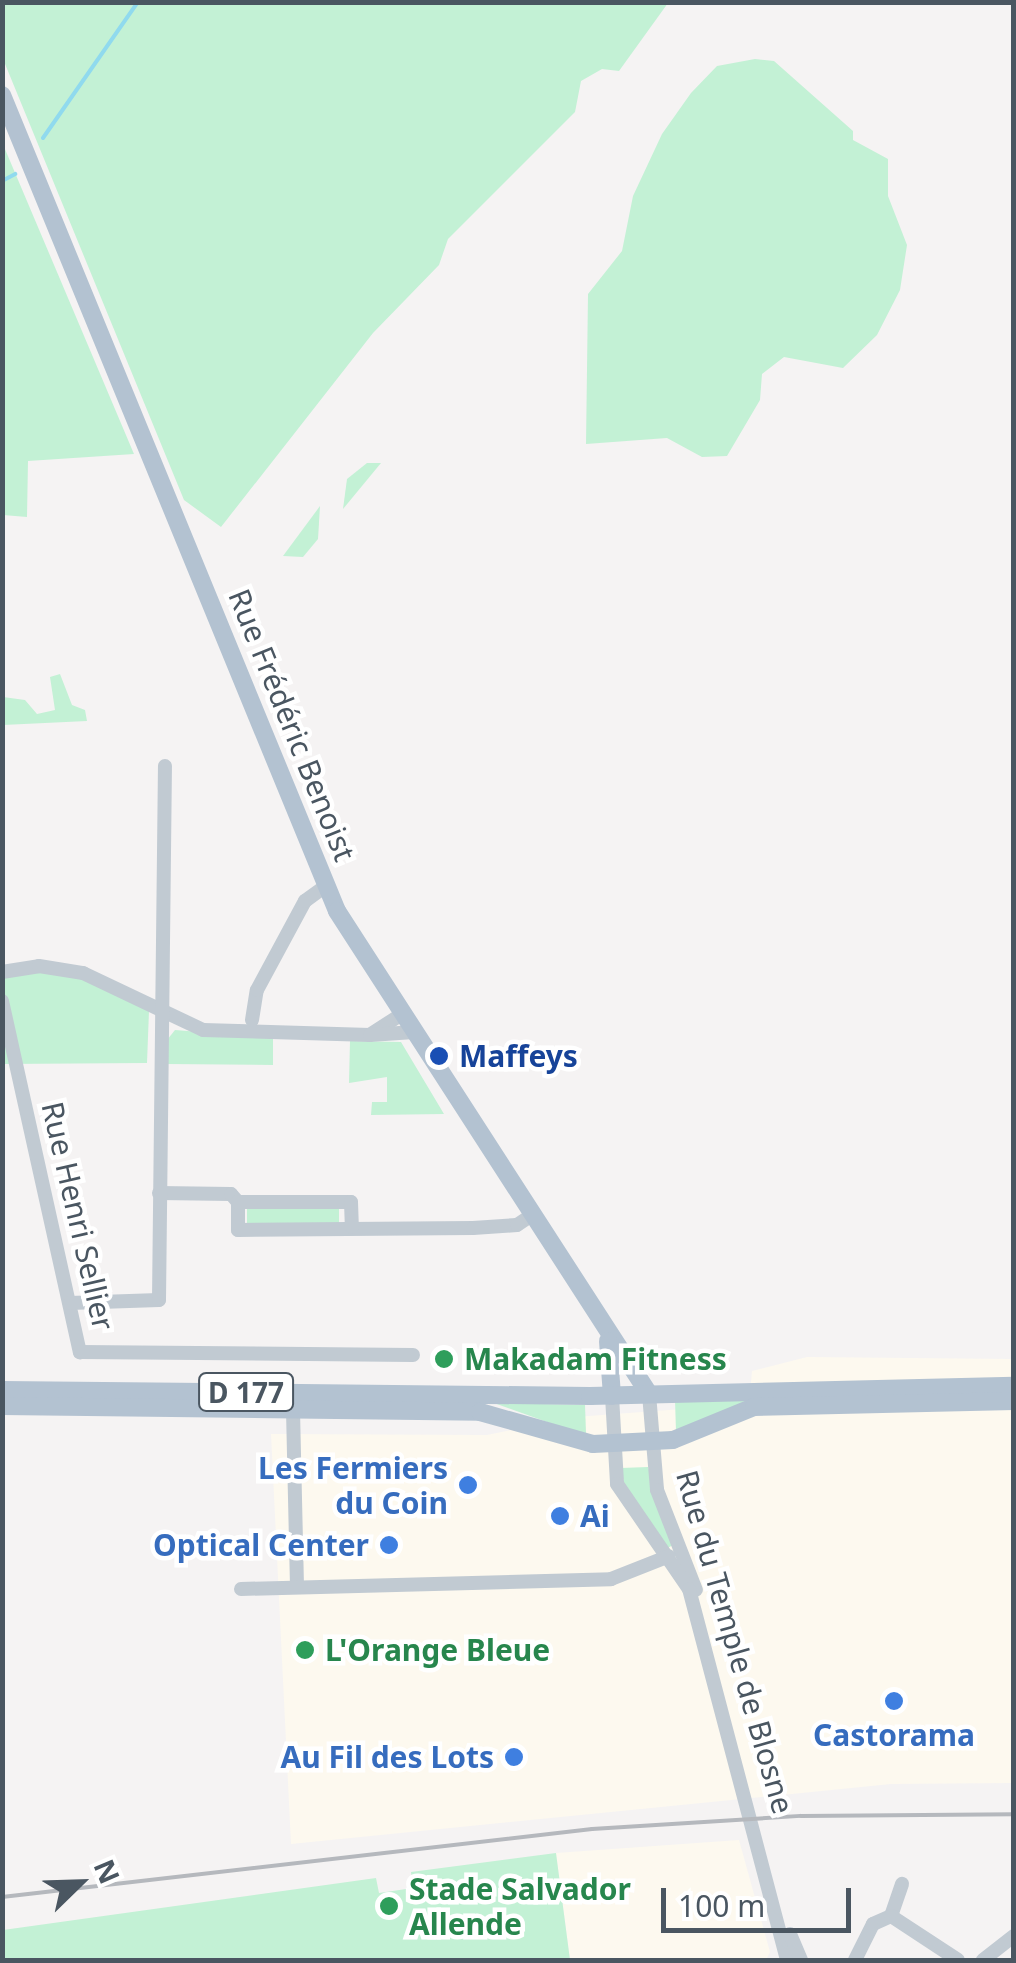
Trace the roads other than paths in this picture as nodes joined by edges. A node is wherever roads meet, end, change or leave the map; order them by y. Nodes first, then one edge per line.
1 (2, 95) edge
2 (165, 766) dead end
3 (328, 885) junction
4 (2, 972) edge
5 (2, 1002) edge
6 (161, 1010) junction
7 (402, 1014) junction
8 (252, 1020) dead end
9 (414, 1032) junction
10 (370, 1035) junction
11 (160, 1193) junction
12 (238, 1202) junction
13 (532, 1215) junction
14 (352, 1227) junction
15 (70, 1303) junction
16 (607, 1336) junction
17 (413, 1355) dead end
18 (1014, 1386) edge
19 (2, 1390) edge
20 (649, 1394) junction
21 (612, 1396) junction
22 (1014, 1400) edge
23 (2, 1406) edge
24 (293, 1410) junction
25 (654, 1442) junction
26 (614, 1443) junction
27 (684, 1552) junction
28 (664, 1557) junction
29 (296, 1588) junction
30 (241, 1589) dead end
31 (747, 1789) junction
32 (763, 1849) junction
33 (902, 1884) dead end
34 (890, 1916) junction
35 (1014, 1936) edge
36 (787, 1960) edge
37 (801, 1960) edge
38 (856, 1960) edge
39 (958, 1960) edge
40 (984, 1960) edge

1 - 3 main road, Rue Frédéric Benoist
2 - 6 street
3 - 7 main road, Rue Frédéric Benoist
3 - 8 street
4 - 6 street
5 - 15 street, Rue Henri Sellier
6 - 10 street
6 - 11 street
7 - 9 main road, Rue Frédéric Benoist
7 - 10 street
9 - 10 street
9 - 13 main road, Rue Frédéric Benoist
11 - 12 street
11 - 15 street
12 - 14 street
12 - 14 street
13 - 14 street
13 - 16 main road, Rue Frédéric Benoist
15 - 17 street, Rue Henri Sellier
16 - 20 main road, Rue Frédéric Benoist
16 - 21 main road, Rue Frédéric Benoist
18 - 20 main road, D 177
19 - 21 main road, D 177
20 - 21 main road, D 177
20 - 25 street, Rue du Temple de Blosne
21 - 26 street, Rue du Temple de Blosne
22 - 25 main road, D 177
23 - 24 main road, D 177
24 - 26 main road, D 177
24 - 29 street
25 - 26 main road, D 177
25 - 27 street, Rue du Temple de Blosne
26 - 28 street, Rue du Temple de Blosne
27 - 28 street
27 - 31 street, Rue du Temple de Blosne
28 - 29 street, Rue du Temple de Blosne
28 - 31 street, Rue du Temple de Blosne
29 - 30 street, Rue du Temple de Blosne
31 - 32 street, Rue du Temple de Blosne
32 - 36 street, Rue du Temple de Blosne
32 - 37 street, Rue du Temple de Blosne
33 - 34 street
34 - 38 street
34 - 39 street
35 - 40 street

